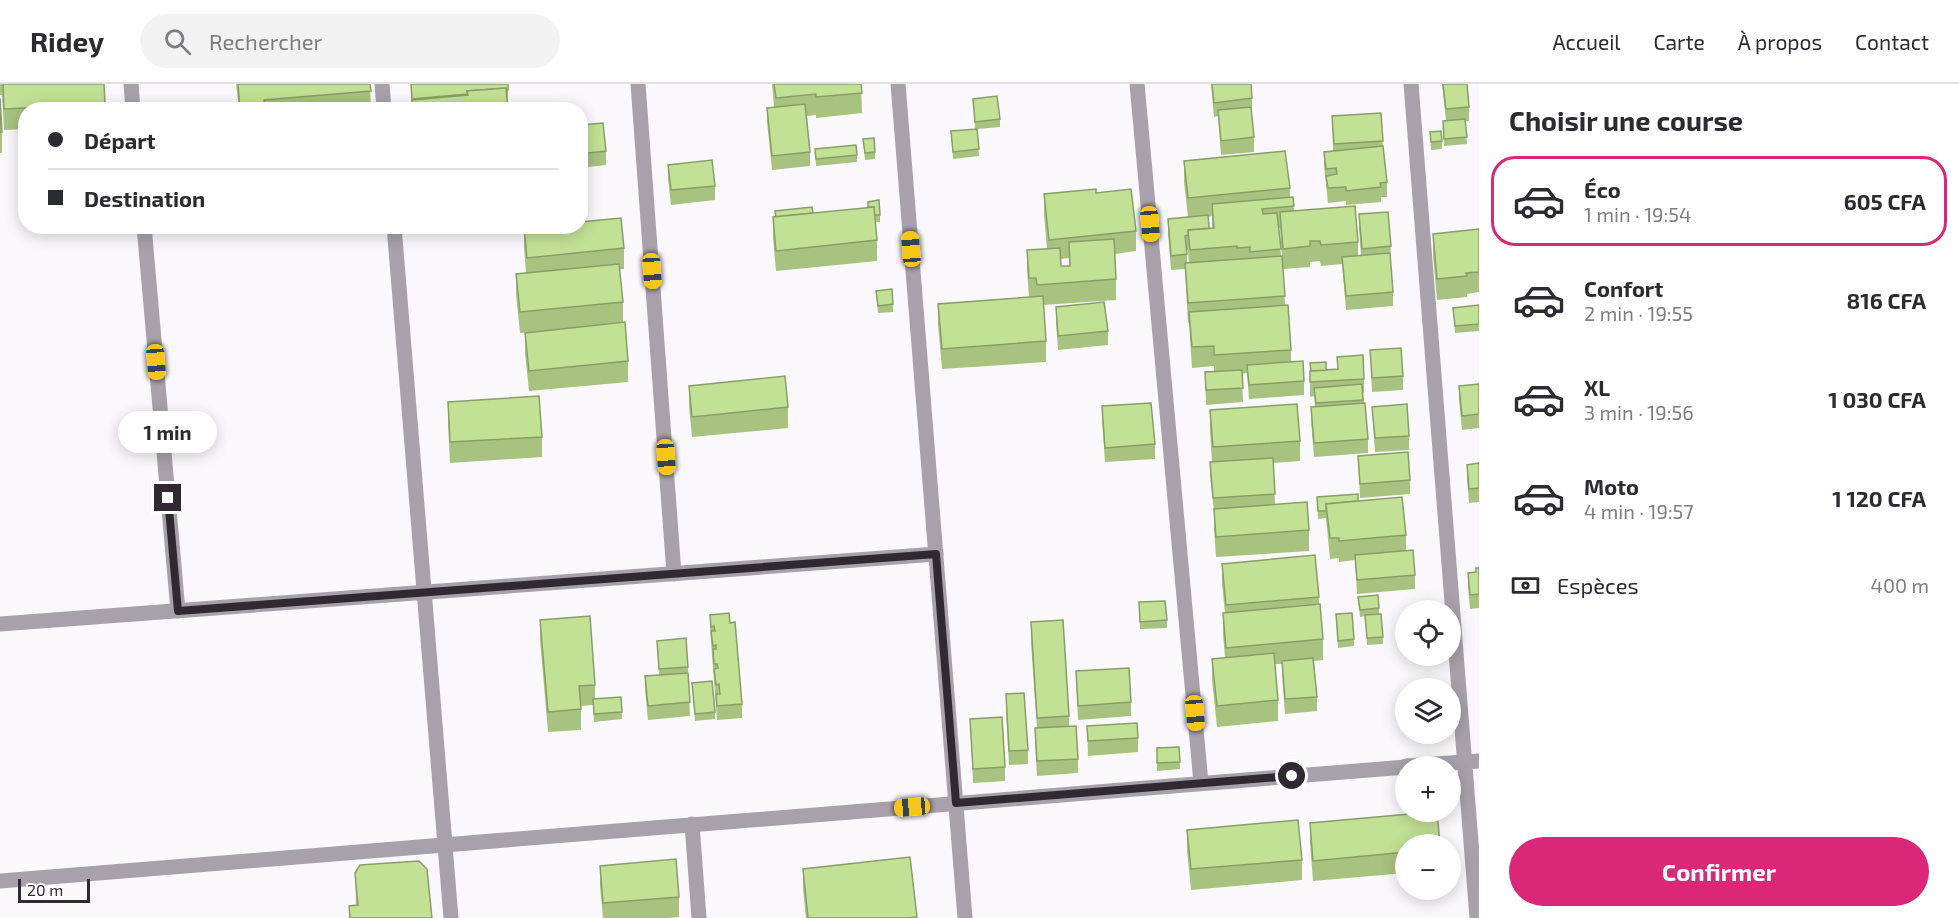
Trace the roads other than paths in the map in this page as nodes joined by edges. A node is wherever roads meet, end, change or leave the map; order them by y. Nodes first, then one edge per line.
1 (131, 84) edge
2 (382, 84) edge
3 (638, 84) edge
4 (898, 84) edge
5 (1137, 84) edge
6 (1412, 84) edge
7 (132, 102) edge
8 (383, 102) edge
9 (145, 234) edge
10 (395, 234) edge
11 (936, 554) junction
12 (674, 574) junction
13 (424, 592) junction
14 (178, 611) junction
15 (0, 624) edge
16 (1472, 761) edge
17 (1395, 767) edge
18 (1201, 783) junction
19 (956, 803) junction
20 (692, 824) junction
21 (445, 844) junction
22 (0, 881) edge
23 (452, 918) edge
24 (699, 918) edge
25 (965, 918) edge
26 (1477, 918) edge

1 - 7 street
2 - 8 street
3 - 12 street
4 - 11 street
5 - 18 street
6 - 16 street
9 - 14 street
10 - 13 street
11 - 12 street
11 - 19 street
12 - 13 street
13 - 14 street
13 - 21 street
14 - 15 street
16 - 26 street
17 - 18 street
18 - 19 street
19 - 20 street
19 - 25 street
20 - 21 street
20 - 24 street
21 - 22 street
21 - 23 street

